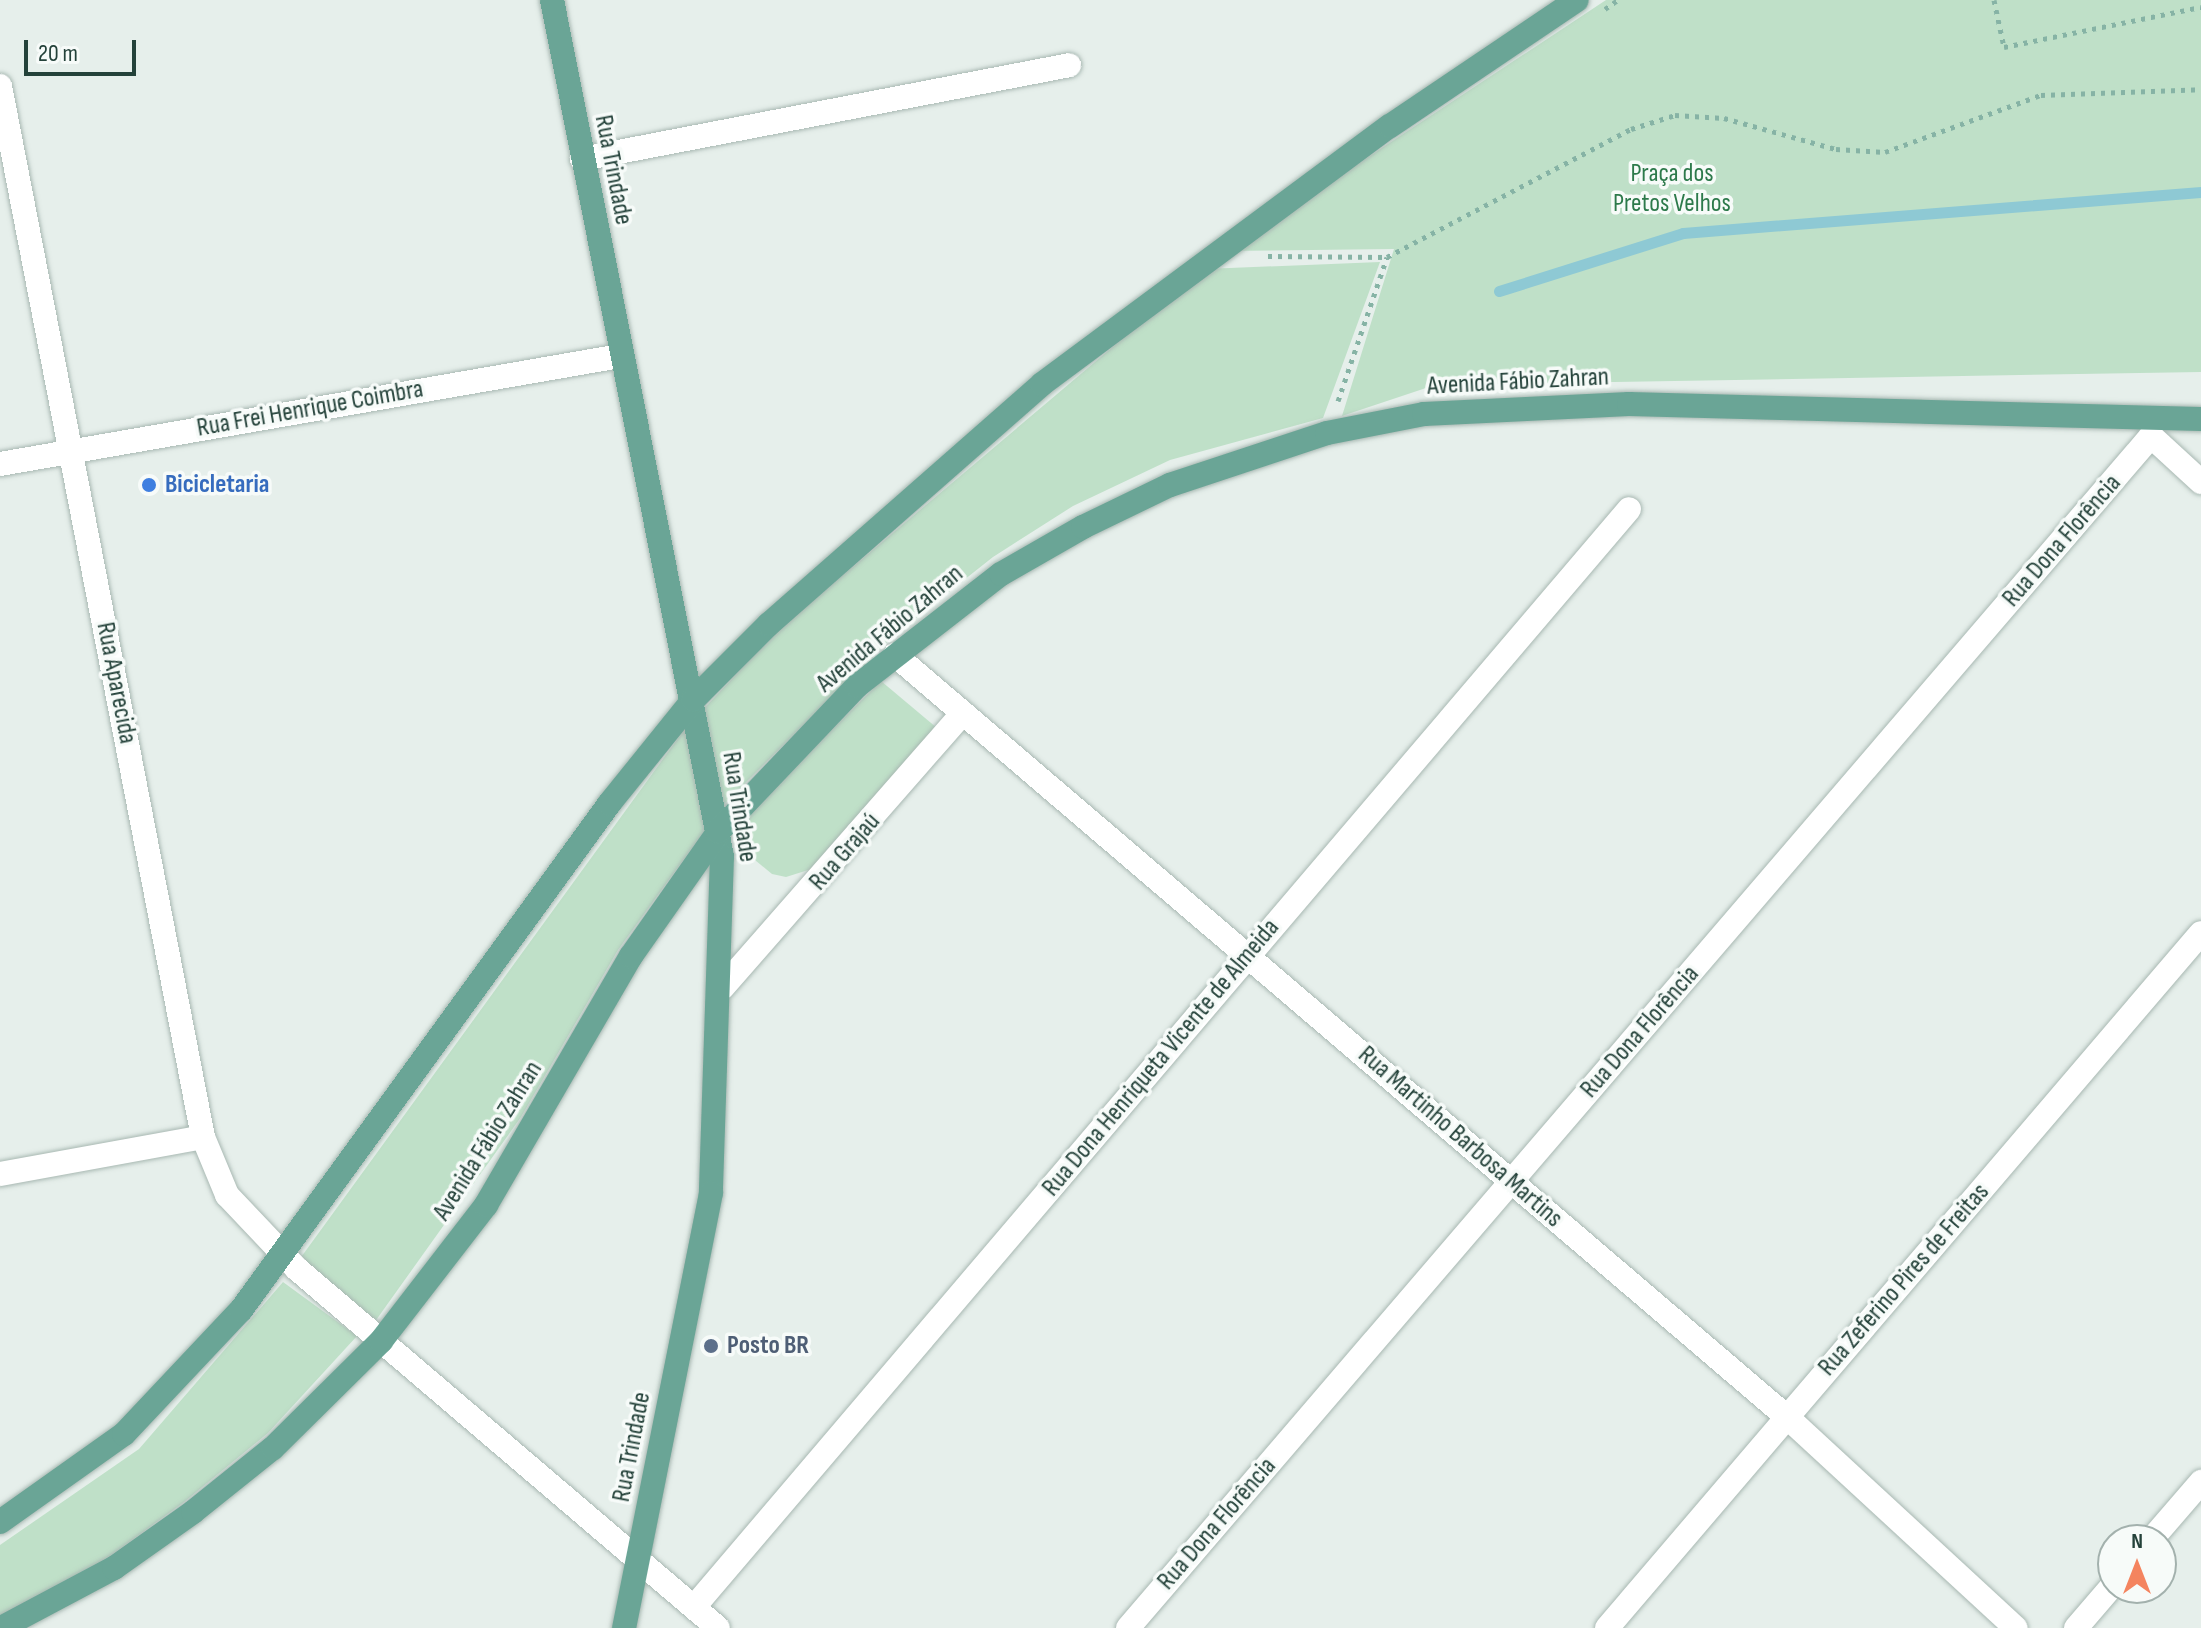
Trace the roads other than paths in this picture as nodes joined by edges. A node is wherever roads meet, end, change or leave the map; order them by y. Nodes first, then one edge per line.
1 (552, 0) edge
2 (1577, 0) edge
3 (1069, 65) dead end
4 (0, 86) edge
5 (582, 159) junction
6 (620, 356) junction
7 (2201, 419) edge
8 (2152, 430) junction
9 (71, 450) junction
10 (0, 464) edge
11 (2201, 482) edge
12 (1629, 509) dead end
13 (895, 655) junction
14 (693, 700) junction
15 (963, 713) junction
16 (718, 832) junction
17 (2201, 933) edge
18 (1248, 956) junction
19 (723, 987) junction
20 (203, 1137) junction
21 (0, 1174) edge
22 (1511, 1182) junction
23 (283, 1257) junction
24 (381, 1341) junction
25 (1787, 1417) junction
26 (2201, 1482) edge
27 (0, 1522) edge
28 (2165, 1524) edge
29 (638, 1560) junction
30 (2097, 1604) edge
31 (694, 1607) junction
32 (1, 1628) edge
33 (624, 1628) edge
34 (718, 1628) edge
35 (1128, 1628) edge
36 (1607, 1628) edge
37 (2016, 1628) edge
38 (2076, 1628) edge

1 - 5 main road, Rua Trindade
2 - 14 main road
3 - 5 street
4 - 9 street, Rua Aparecida
5 - 6 main road, Rua Trindade
6 - 9 street, Rua Frei Henrique Coimbra
6 - 14 main road, Rua Trindade
7 - 8 main road, Avenida Fábio Zahran
8 - 11 street
8 - 13 main road, Avenida Fábio Zahran
8 - 22 street, Rua Dona Florência
9 - 10 street, Rua Frei Henrique Coimbra
9 - 20 street, Rua Aparecida
12 - 18 street, Rua Dona Henriqueta Vicente de Almeida
13 - 15 street, Rua Martinho Barbosa Martins
13 - 16 main road, Avenida Fábio Zahran
14 - 16 main road, Rua Trindade
14 - 23 main road
15 - 18 street, Rua Martinho Barbosa Martins
15 - 19 street, Rua Grajaú
16 - 19 main road, Rua Trindade
16 - 24 main road, Avenida Fábio Zahran
17 - 25 street, Rua Zeferino Pires de Freitas
18 - 22 street, Rua Martinho Barbosa Martins
18 - 31 street, Rua Dona Henriqueta Vicente de Almeida
19 - 29 main road, Rua Trindade
20 - 21 street
20 - 23 street, Rua Aparecida
22 - 25 street, Rua Martinho Barbosa Martins
22 - 35 street, Rua Dona Florência
23 - 24 street, Rua Aparecida
23 - 27 main road
24 - 29 street, Rua Aparecida
24 - 32 main road, Avenida Fábio Zahran
25 - 36 street, Rua Zeferino Pires de Freitas
25 - 37 street, Rua Martinho Barbosa Martins
26 - 28 street
29 - 31 street, Rua Aparecida
29 - 33 main road, Rua Trindade
30 - 38 street
31 - 34 street, Rua Aparecida

